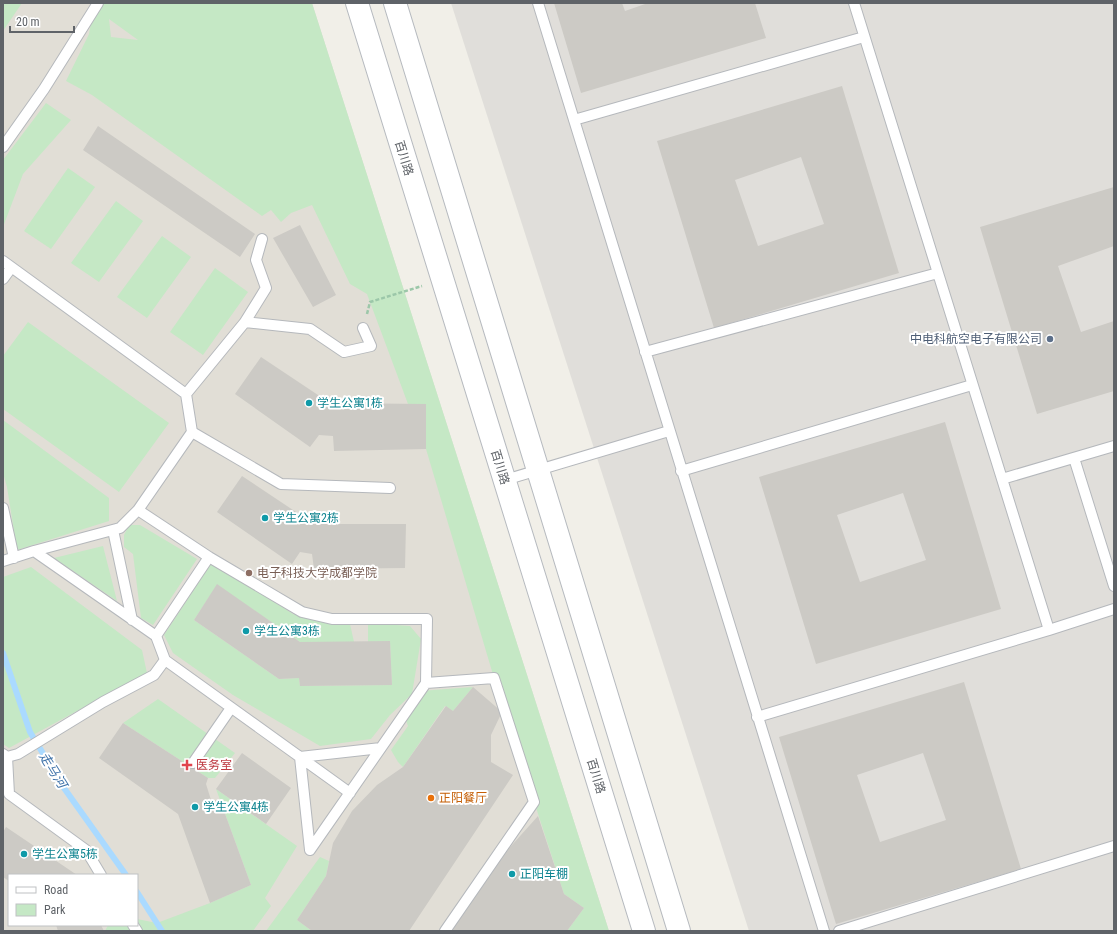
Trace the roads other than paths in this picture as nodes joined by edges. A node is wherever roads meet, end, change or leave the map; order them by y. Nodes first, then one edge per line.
1 (98, 3) edge
2 (356, 3) edge
3 (395, 3) edge
4 (538, 3) edge
5 (854, 3) edge
6 (864, 37) junction
7 (574, 120) junction
8 (3, 147) edge
9 (262, 239) dead end
10 (7, 264) edge
11 (938, 273) junction
12 (3, 279) edge
13 (244, 322) junction
14 (363, 328) road end
15 (645, 352) junction
16 (972, 385) junction
17 (186, 394) junction
18 (669, 431) junction
19 (192, 432) junction
20 (1114, 446) edge
21 (1074, 458) junction
22 (538, 470) junction
23 (681, 471) junction
24 (1002, 479) junction
25 (505, 480) junction
26 (390, 488) dead end
27 (3, 508) edge
28 (138, 510) junction
29 (112, 530) junction
30 (34, 551) junction
31 (209, 557) junction
32 (14, 558) junction
33 (3, 561) edge
34 (1114, 586) edge
35 (1114, 610) edge
36 (132, 620) junction
37 (1049, 630) junction
38 (156, 636) junction
39 (165, 660) junction
40 (426, 683) junction
41 (231, 708) junction
42 (757, 717) junction
43 (381, 748) junction
44 (5, 756) edge
45 (300, 757) junction
46 (193, 763) dead end
47 (350, 793) junction
48 (6, 796) edge
49 (1114, 846) edge
50 (100, 874) edge
51 (445, 931) edge
52 (644, 931) edge
53 (679, 931) edge
54 (824, 931) edge
55 (839, 931) edge

1 - 8 lane
2 - 25 street, 百川路
3 - 22 street
4 - 7 lane
5 - 6 lane
6 - 7 lane
6 - 11 lane
7 - 15 lane
9 - 13 lane
10 - 12 lane
10 - 17 lane
11 - 15 lane
11 - 16 lane
13 - 14 lane
13 - 17 lane
15 - 18 lane
16 - 23 lane
16 - 24 lane
17 - 19 lane
18 - 22 lane
18 - 23 lane
19 - 26 lane
19 - 28 lane
20 - 21 lane
21 - 24 lane
21 - 34 lane
22 - 25 lane
22 - 53 street
23 - 42 lane
24 - 37 lane
25 - 52 street, 百川路
27 - 32 lane
28 - 29 lane
28 - 31 lane
29 - 30 lane
29 - 36 lane
30 - 32 lane
30 - 36 lane
31 - 38 lane
31 - 40 lane
32 - 33 lane
35 - 37 lane
36 - 38 lane
37 - 42 lane
38 - 39 lane
39 - 41 lane
39 - 44 lane
40 - 43 lane
40 - 51 lane
41 - 45 lane
41 - 46 lane
42 - 54 lane
43 - 45 lane
43 - 47 lane
44 - 48 lane
45 - 47 lane
45 - 47 lane
48 - 50 lane
49 - 55 lane

